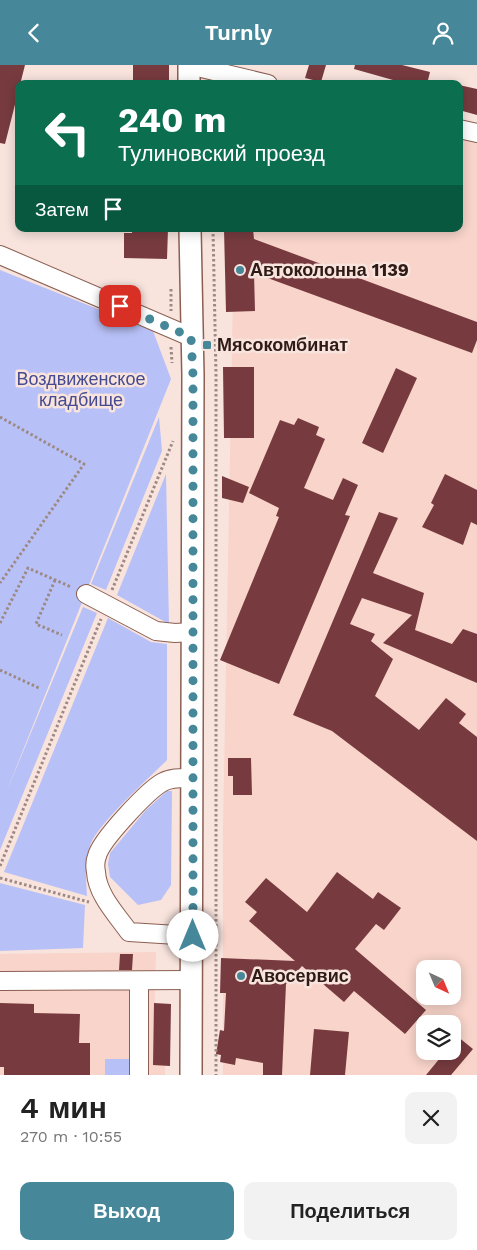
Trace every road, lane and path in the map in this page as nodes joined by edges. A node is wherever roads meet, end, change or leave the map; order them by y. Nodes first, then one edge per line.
1 (189, 65) edge
2 (189, 80) edge
3 (251, 80) edge
4 (463, 130) edge
5 (477, 133) edge
6 (190, 232) edge
7 (213, 232) edge
8 (0, 255) edge
9 (191, 337) junction
10 (0, 417) edge
11 (173, 440) dead end
12 (55, 580) junction
13 (0, 583) edge
14 (86, 594) joint
15 (107, 603) junction
16 (0, 623) edge
17 (193, 632) junction
18 (62, 635) dead end
19 (0, 670) edge
20 (39, 688) dead end
21 (193, 778) junction
22 (0, 866) edge
23 (193, 936) junction
24 (191, 980) junction
25 (0, 981) edge
26 (139, 981) junction
27 (139, 1075) edge
28 (191, 1075) edge
29 (216, 1075) edge

1 - 2 main road
1 - 3 street
4 - 5 street
6 - 9 main road
7 - 29 path
8 - 9 street
9 - 17 main road
10 - 13 path
11 - 15 path
12 - 14 path
12 - 16 path
12 - 18 path
14 - 15 street
15 - 17 street
15 - 22 path
17 - 21 main road
19 - 20 path
21 - 23 main road
21 - 23 street
23 - 24 main road
24 - 26 street
24 - 28 main road
25 - 26 street
26 - 27 street

